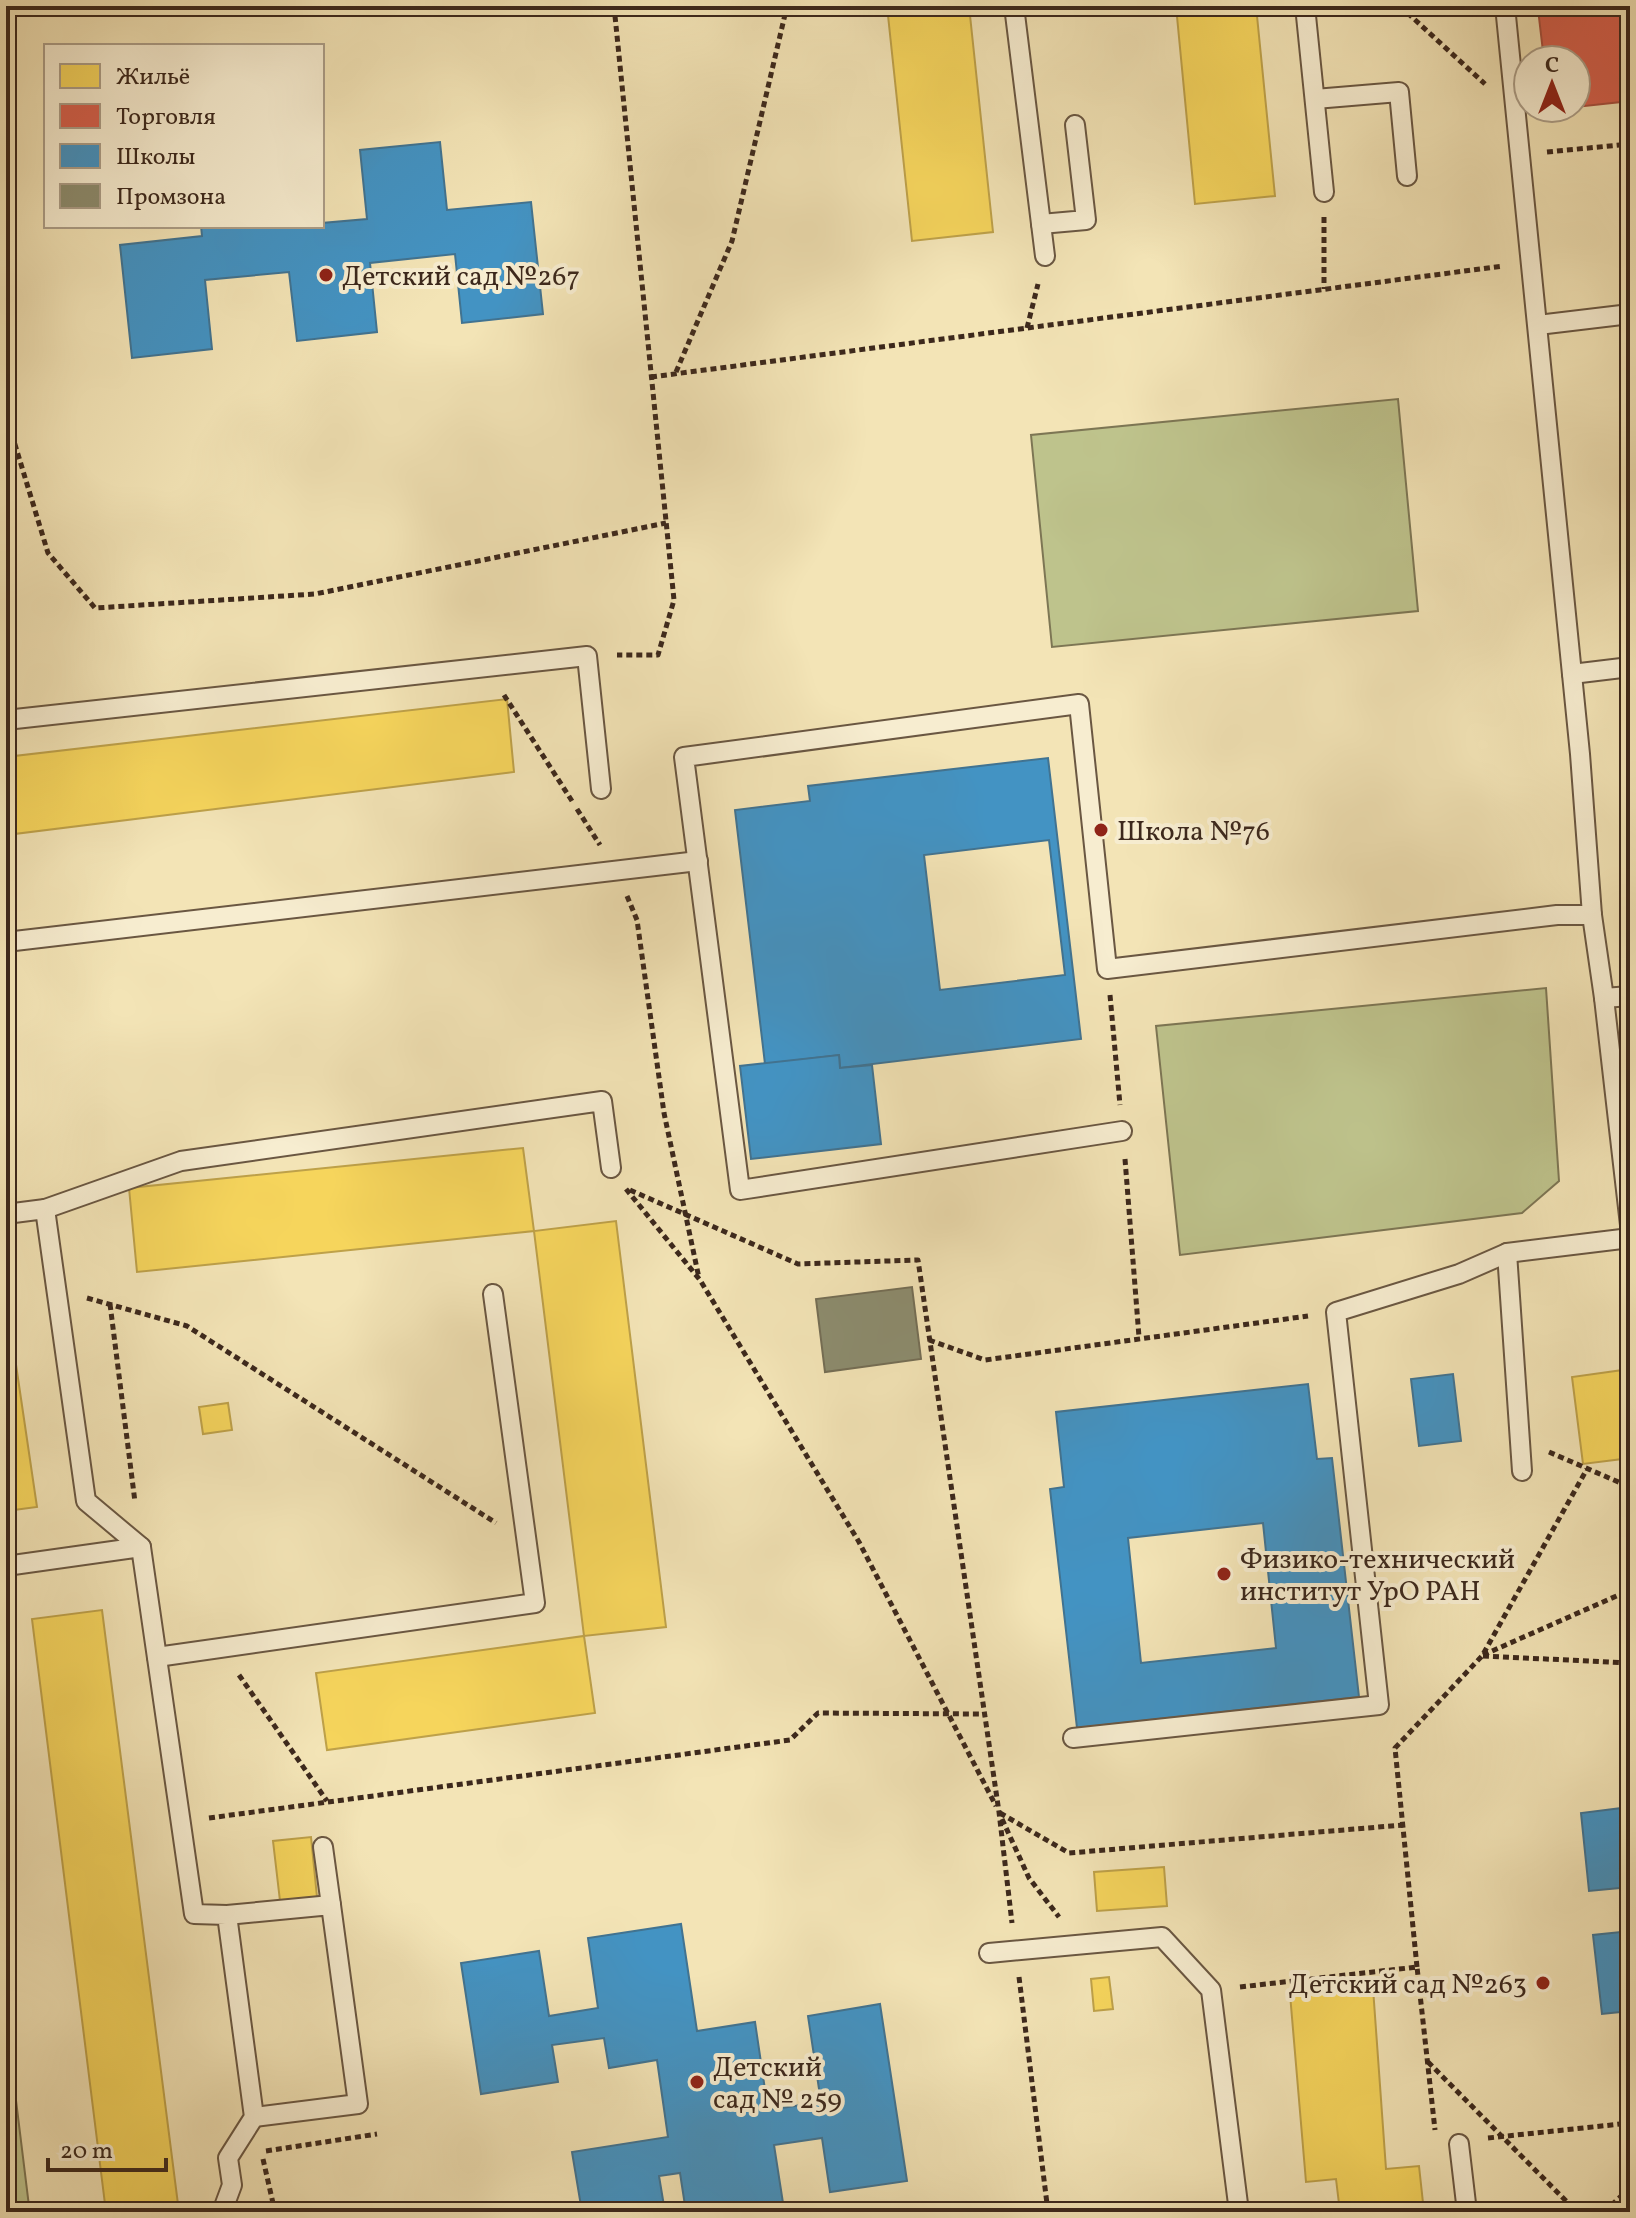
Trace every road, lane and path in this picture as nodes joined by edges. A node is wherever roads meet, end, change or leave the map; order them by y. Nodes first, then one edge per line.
1 (44, 6) edge
2 (614, 6) edge
3 (787, 6) edge
4 (1014, 6) edge
5 (1305, 6) edge
6 (1400, 6) edge
7 (1505, 6) edge
8 (6, 10) edge
9 (1512, 74) edge
10 (1315, 99) junction
11 (1512, 109) edge
12 (1517, 124) edge
13 (1075, 125) dead end
14 (1630, 144) edge
15 (1521, 155) junction
16 (1407, 176) dead end
17 (1324, 192) joint
18 (1041, 224) junction
19 (1045, 256) joint
20 (1532, 262) junction
21 (1324, 289) junction
22 (1630, 314) edge
23 (1538, 325) junction
24 (1027, 328) junction
25 (676, 373) junction
26 (651, 377) junction
27 (6, 415) edge
28 (666, 523) junction
29 (587, 656) junction
30 (486, 667) junction
31 (1630, 667) edge
32 (1572, 674) junction
33 (6, 720) edge
34 (601, 789) dead end
35 (698, 861) junction
36 (616, 869) junction
37 (1592, 915) junction
38 (6, 942) edge
39 (1630, 996) edge
40 (1604, 998) junction
41 (1122, 1131) dead end
42 (611, 1168) joint
43 (625, 1188) junction
44 (45, 1209) junction
45 (6, 1214) edge
46 (684, 1214) junction
47 (1630, 1225) edge
48 (1630, 1238) edge
49 (1507, 1253) junction
50 (700, 1280) junction
51 (57, 1289) junction
52 (493, 1294) dead end
53 (110, 1304) junction
54 (1336, 1312) junction
55 (929, 1340) junction
56 (1519, 1439) junction
57 (1587, 1469) junction
58 (1522, 1471) dead end
59 (1630, 1487) edge
60 (527, 1543) junction
61 (141, 1547) junction
62 (6, 1566) edge
63 (1630, 1590) edge
64 (220, 1648) junction
65 (1482, 1656) junction
66 (157, 1657) junction
67 (1630, 1663) edge
68 (946, 1713) junction
69 (983, 1714) junction
70 (1073, 1738) dead end
71 (327, 1802) junction
72 (999, 1812) junction
73 (180, 1821) junction
74 (1403, 1825) junction
75 (323, 1847) dead end
76 (331, 1905) junction
77 (227, 1915) junction
78 (1081, 1946) junction
79 (1015, 1951) junction
80 (989, 1953) dead end
81 (1417, 1967) junction
82 (1211, 1990) junction
83 (1428, 2062) junction
84 (254, 2117) junction
85 (1630, 2123) edge
86 (377, 2134) dead end
87 (1501, 2136) junction
88 (1459, 2144) junction
89 (261, 2152) dead end
90 (1630, 2188) edge
91 (222, 2212) edge
92 (1048, 2212) edge
93 (1239, 2212) edge
94 (1467, 2212) edge
95 (1577, 2212) edge
96 (1604, 2212) edge

1 - 8 path
2 - 26 path
3 - 25 path
4 - 18 lane
5 - 10 lane
6 - 11 path
7 - 9 lane
10 - 16 lane
10 - 17 lane
12 - 15 lane
13 - 18 lane
14 - 15 path
15 - 20 lane
17 - 21 path
18 - 19 lane
19 - 24 path
20 - 21 path
20 - 23 lane
21 - 24 path
22 - 23 lane
23 - 32 lane
24 - 25 path
25 - 26 path
26 - 28 path
27 - 28 path
28 - 29 path
29 - 30 lane
29 - 34 lane
30 - 33 lane
30 - 36 path
31 - 32 lane
32 - 37 lane
35 - 36 lane
35 - 37 lane
35 - 41 lane
36 - 38 lane
36 - 46 path
37 - 40 lane
39 - 40 lane
40 - 47 lane
42 - 43 path
42 - 44 lane
43 - 46 path
43 - 50 path
44 - 45 lane
44 - 51 lane
46 - 50 path
46 - 55 path
48 - 49 lane
49 - 54 lane
49 - 56 lane
50 - 68 path
51 - 53 path
51 - 61 lane
52 - 60 lane
53 - 60 path
53 - 61 path
54 - 55 path
54 - 70 lane
55 - 69 path
56 - 57 path
56 - 58 lane
57 - 59 path
57 - 65 path
60 - 64 lane
61 - 62 lane
61 - 66 lane
63 - 65 path
64 - 66 lane
64 - 71 path
65 - 67 path
65 - 74 path
66 - 73 lane
68 - 69 path
68 - 71 path
68 - 72 path
69 - 72 path
71 - 73 path
72 - 74 path
72 - 78 path
72 - 79 path
73 - 77 lane
74 - 81 path
75 - 76 lane
76 - 77 lane
76 - 84 lane
77 - 84 lane
78 - 79 lane
78 - 82 lane
79 - 80 lane
79 - 92 path
81 - 82 path
81 - 83 path
82 - 93 lane
83 - 87 path
83 - 88 path
84 - 91 lane
85 - 87 path
86 - 89 path
87 - 88 path
87 - 95 path
88 - 94 lane
90 - 96 path

